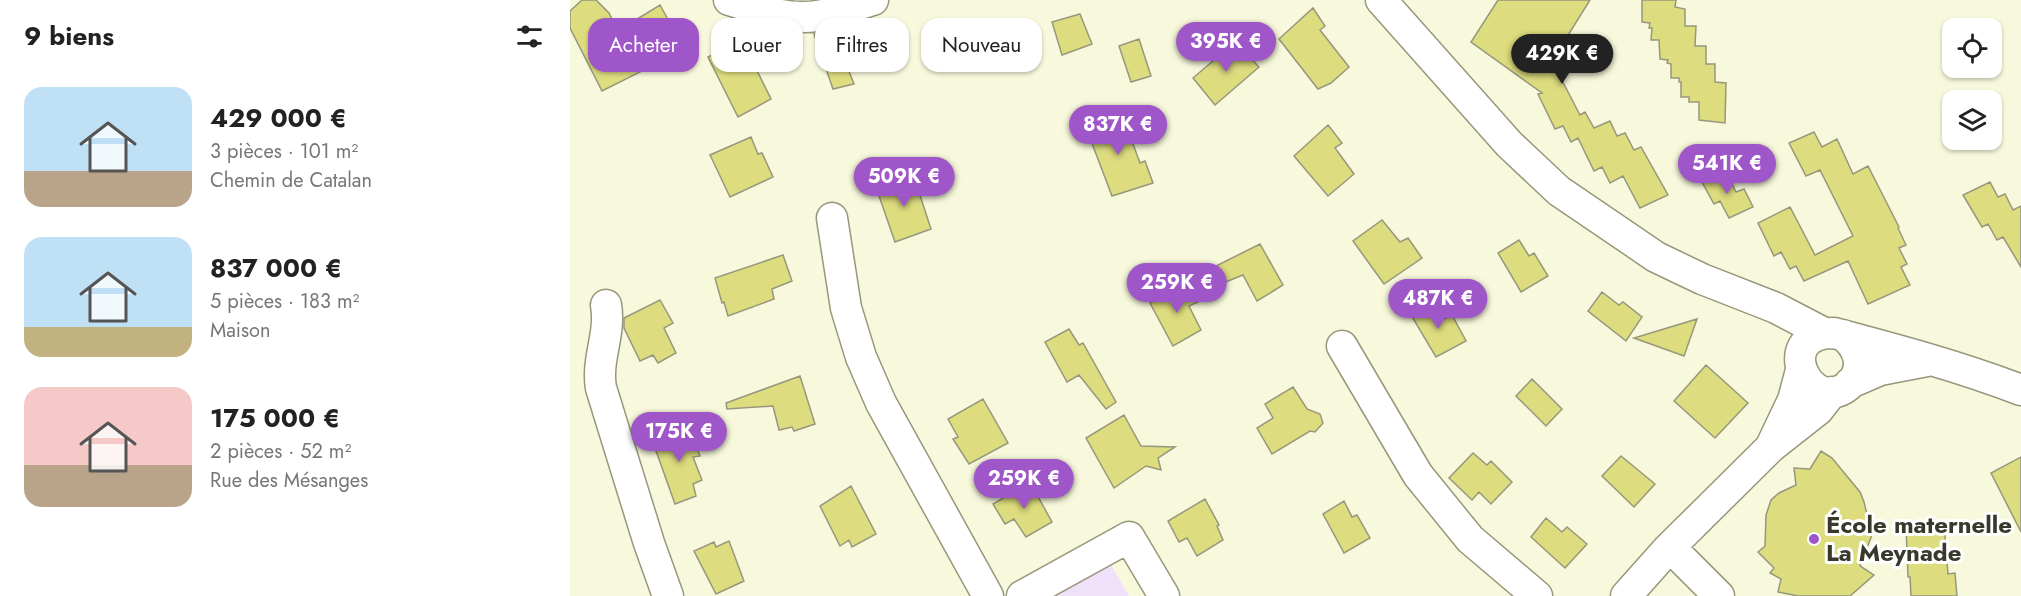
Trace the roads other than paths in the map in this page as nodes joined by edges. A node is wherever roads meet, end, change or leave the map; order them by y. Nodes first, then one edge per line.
1 (729, 0) edge
2 (873, 0) edge
3 (1382, 0) edge
4 (832, 218) dead end
5 (606, 305) dead end
6 (1342, 346) dead end
7 (1818, 347) junction
8 (1933, 360) junction
9 (1841, 388) junction
10 (2021, 390) edge
11 (1771, 447) junction
12 (1670, 547) junction
13 (668, 596) edge
14 (988, 596) edge
15 (1022, 596) edge
16 (1164, 596) edge
17 (1538, 596) edge
18 (1626, 596) edge
19 (1719, 596) edge

1 - 2 street
3 - 7 street
4 - 14 street
5 - 13 street
6 - 17 street
7 - 8 street
7 - 9 street
7 - 9 street
7 - 11 street
8 - 9 street
8 - 10 street
9 - 11 street
11 - 12 street
12 - 18 street
12 - 19 street
15 - 16 street

